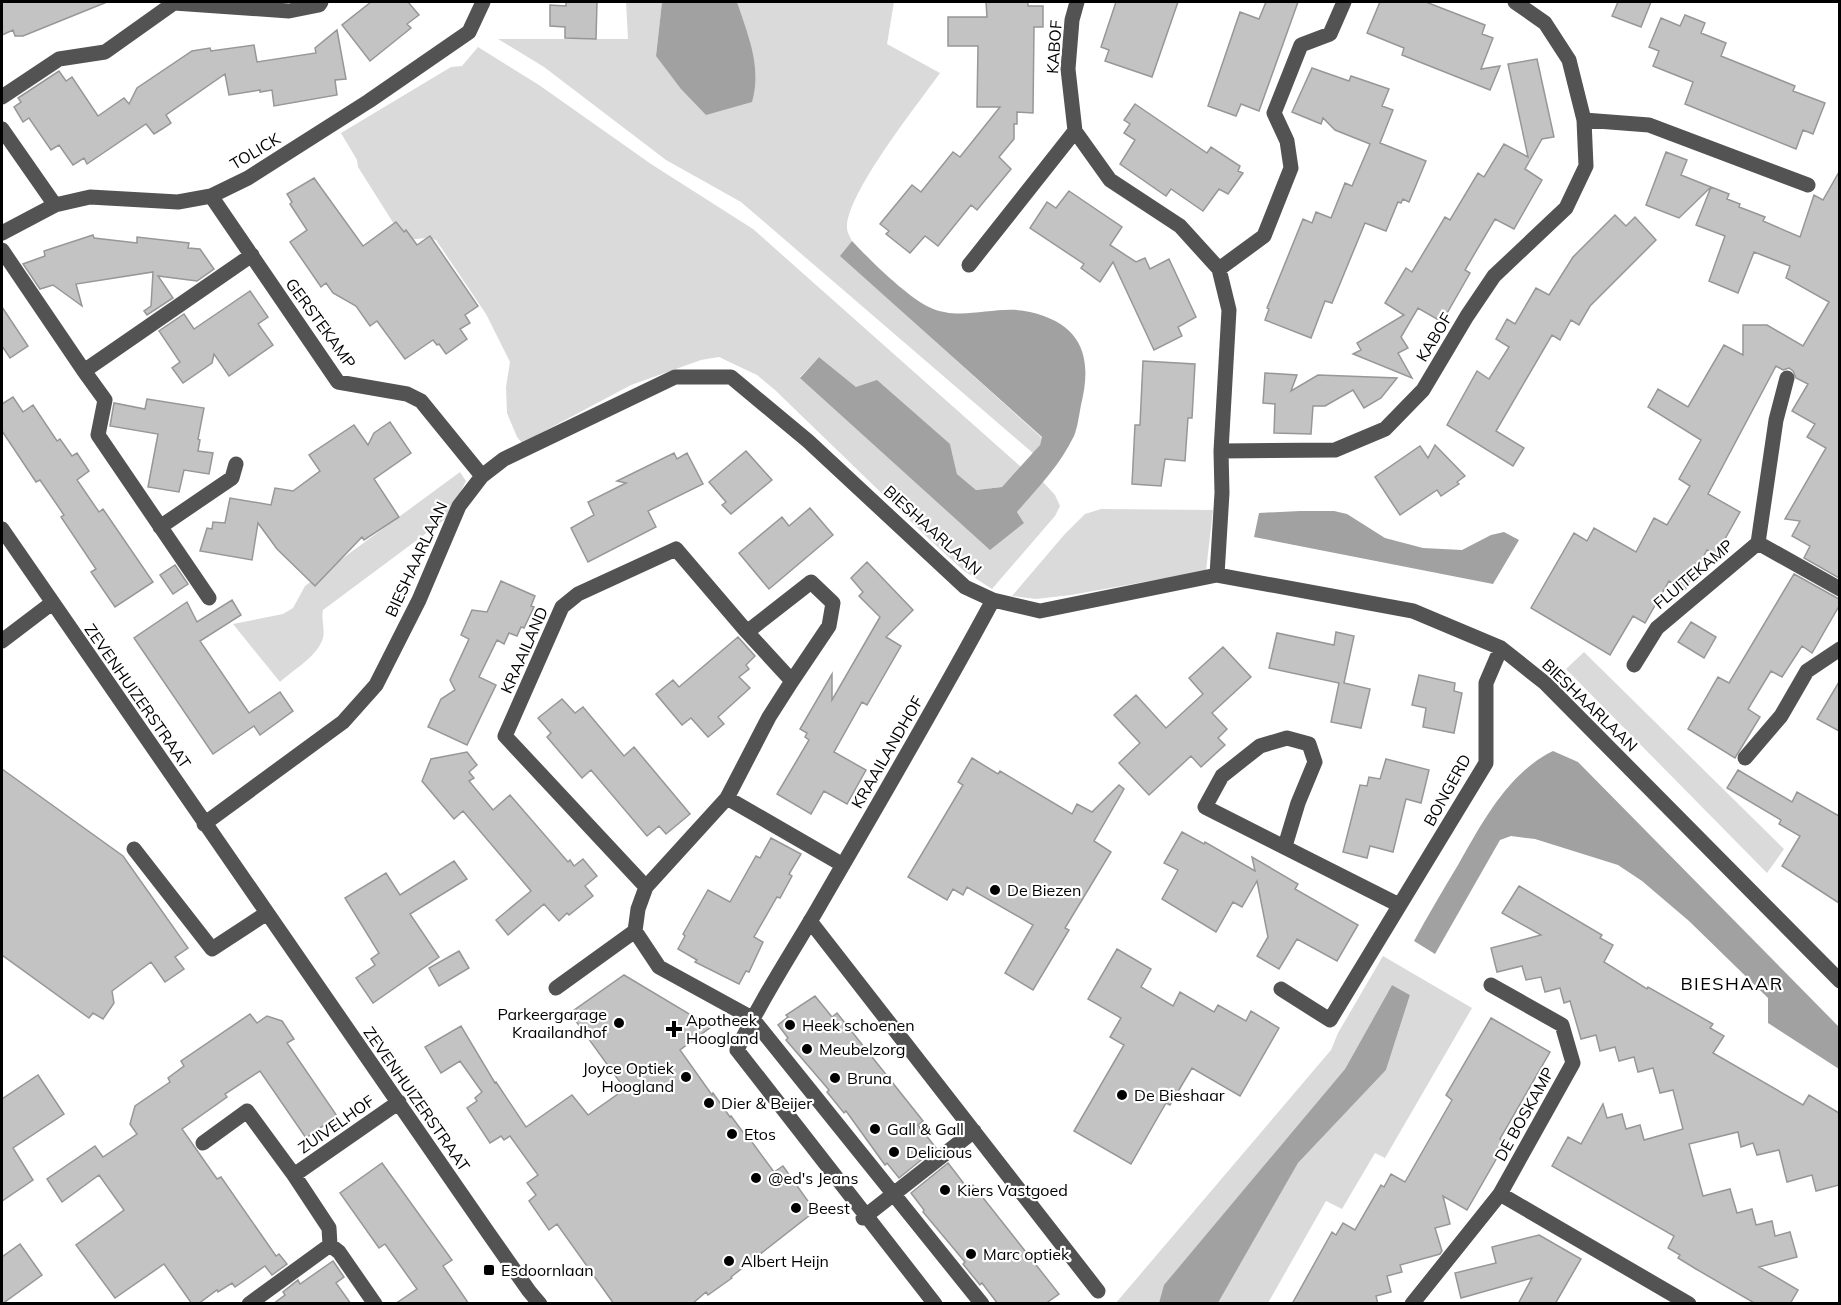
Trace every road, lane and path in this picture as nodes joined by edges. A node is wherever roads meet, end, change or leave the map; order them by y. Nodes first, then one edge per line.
1 (174, 2) edge
2 (321, 2) edge
3 (483, 2) edge
4 (1077, 2) edge
5 (1344, 2) edge
6 (1515, 2) edge
7 (2, 98) edge
8 (1584, 120) junction
9 (2, 129) edge
10 (1075, 131) junction
11 (1808, 185) dead end
12 (211, 196) junction
13 (55, 205) junction
14 (2, 233) edge
15 (2, 250) edge
16 (252, 255) junction
17 (969, 265) dead end
18 (1219, 269) junction
19 (84, 371) junction
20 (1787, 378) dead end
21 (1221, 451) junction
22 (236, 464) dead end
23 (482, 476) junction
24 (160, 527) junction
25 (2, 529) edge
26 (1758, 543) junction
27 (1217, 575) junction
28 (1839, 589) edge
29 (209, 598) dead end
30 (993, 600) junction
31 (52, 603) junction
32 (747, 632) junction
33 (2, 641) edge
34 (1501, 648) junction
35 (1839, 649) edge
36 (1634, 665) dead end
37 (792, 681) junction
38 (1745, 758) dead end
39 (727, 798) junction
40 (204, 824) junction
41 (1285, 846) junction
42 (134, 849) dead end
43 (843, 865) junction
44 (646, 887) junction
45 (1399, 905) junction
46 (267, 913) junction
47 (810, 921) junction
48 (635, 931) junction
49 (1839, 981) edge
50 (1491, 986) dead end
51 (555, 988) dead end
52 (1281, 989) dead end
53 (752, 1018) junction
54 (399, 1102) junction
55 (974, 1131) junction
56 (203, 1143) dead end
57 (294, 1175) junction
58 (1500, 1194) junction
59 (894, 1195) junction
60 (865, 1217) junction
61 (330, 1245) junction
62 (1098, 1291) dead end
63 (249, 1304) edge
64 (375, 1304) edge
65 (540, 1304) edge
66 (935, 1304) edge
67 (982, 1304) edge
68 (1412, 1304) edge
69 (1689, 1304) edge

1 - 2 street
1 - 7 street
3 - 12 street, TOLICK
4 - 10 street, KABOF
5 - 18 street
6 - 8 street, KABOF
8 - 11 street
8 - 21 street, KABOF
9 - 13 street
10 - 17 street
10 - 18 street, KABOF
12 - 13 street, TOLICK
12 - 16 street, GERSTEKAMP
13 - 14 street, TOLICK
15 - 19 street
16 - 19 street
16 - 23 street, GERSTEKAMP
18 - 21 street, KABOF
19 - 24 street
20 - 26 street, FLUITEKAMP
21 - 27 street, KABOF
22 - 24 street
23 - 30 street, BIESHAARLAAN
23 - 40 street, BIESHAARLAAN
24 - 29 street
25 - 31 street, ZEVENHUIZERSTRAAT
26 - 28 street, FLUITEKAMP
26 - 36 street, FLUITEKAMP
27 - 30 street, BIESHAARLAAN
27 - 34 street, BIESHAARLAAN
30 - 43 street, KRAAILANDHOF
31 - 33 street
31 - 40 street, ZEVENHUIZERSTRAAT
32 - 37 street, KRAAILAND
32 - 37 street
32 - 44 street, KRAAILAND
34 - 45 street, BONGERD
34 - 49 street, BIESHAARLAAN
35 - 38 street
37 - 39 street
39 - 43 street
39 - 44 street
40 - 46 street, ZEVENHUIZERSTRAAT
41 - 41 street
41 - 45 street
42 - 46 street
43 - 47 street, KRAAILANDHOF
44 - 48 street
45 - 52 street, BONGERD
46 - 54 street, ZEVENHUIZERSTRAAT
47 - 53 street, KRAAILANDHOF
47 - 55 street
48 - 51 street
48 - 53 street
50 - 58 street, DE BOSKAMP
53 - 59 street
53 - 60 street, KRAAILANDHOF
54 - 57 street, ZUIVELHOF
54 - 65 street, ZEVENHUIZERSTRAAT
55 - 59 street
55 - 62 street
56 - 57 street
57 - 61 street, ZUIVELHOF
58 - 68 street, DE BOSKAMP
58 - 69 street
59 - 60 street
59 - 67 street
60 - 66 street, KRAAILANDHOF
61 - 63 street
61 - 64 street

